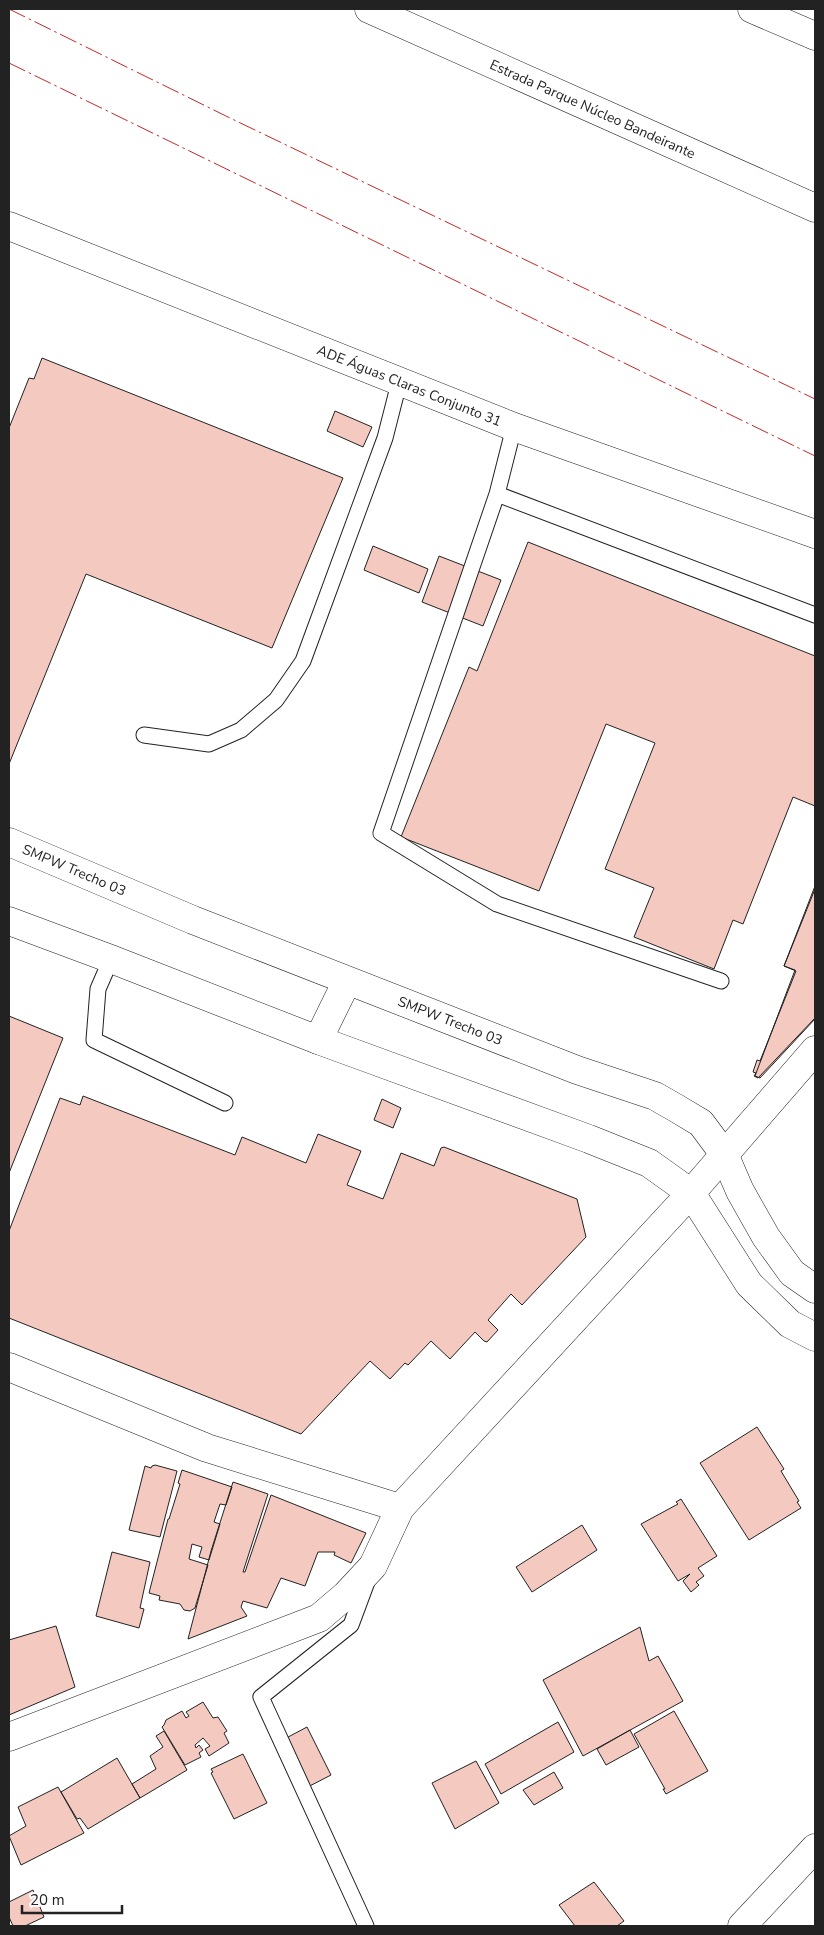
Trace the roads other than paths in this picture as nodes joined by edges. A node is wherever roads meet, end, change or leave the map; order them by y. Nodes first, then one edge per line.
1 (369, 9) edge
2 (752, 9) edge
3 (815, 36) edge
4 (815, 208) edge
5 (9, 226) edge
6 (400, 383) junction
7 (514, 427) junction
8 (497, 494) junction
9 (815, 534) edge
10 (815, 615) edge
11 (144, 734) dead end
12 (11, 849) edge
13 (9, 921) edge
14 (110, 958) junction
15 (347, 981) junction
16 (721, 981) dead end
17 (318, 1040) junction
18 (815, 1050) edge
19 (225, 1103) dead end
20 (724, 1154) junction
21 (691, 1193) junction
22 (815, 1289) edge
23 (815, 1337) edge
24 (9, 1367) edge
25 (400, 1508) junction
26 (373, 1566) junction
27 (9, 1738) edge
28 (815, 1848) edge
29 (366, 1926) edge
30 (742, 1926) edge

1 - 4 main road, Estrada Parque Núcleo Bandeirante
2 - 3 main road
5 - 6 main road, ADE Águas Claras Conjunto 31
6 - 7 main road, ADE Águas Claras Conjunto 31
6 - 11 lane
7 - 8 lane
7 - 9 main road, ADE Águas Claras Conjunto 31
8 - 10 lane
8 - 16 lane
12 - 15 main road, SMPW Trecho 03
13 - 14 main road
14 - 17 main road
14 - 19 lane
15 - 17 main road
15 - 20 main road, SMPW Trecho 03
17 - 21 main road
18 - 20 main road
20 - 21 main road
20 - 22 main road, SMPW Trecho 03
21 - 23 main road
21 - 25 main road
24 - 25 main road
25 - 26 main road
26 - 27 main road
26 - 29 lane
28 - 30 main road

